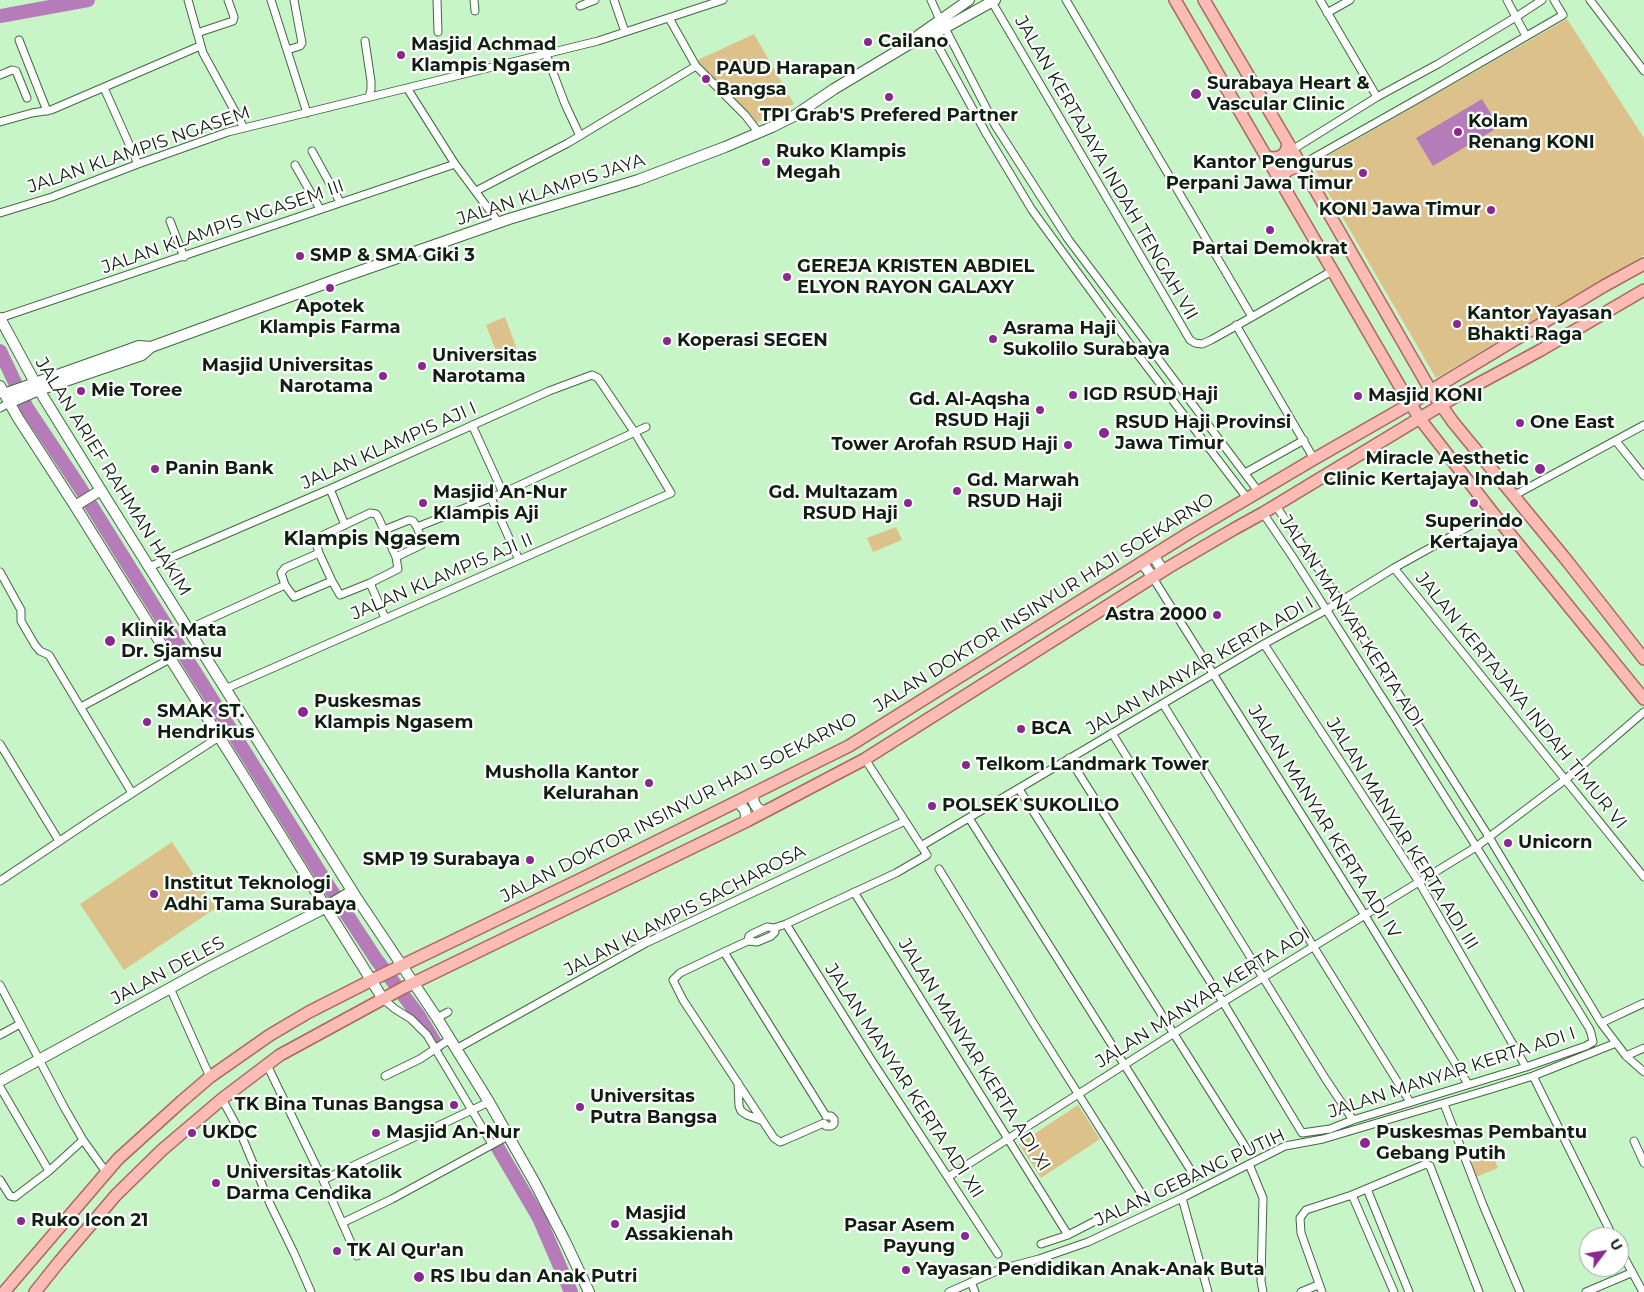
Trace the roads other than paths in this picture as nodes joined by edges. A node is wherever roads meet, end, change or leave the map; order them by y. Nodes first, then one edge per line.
1 (188, 0) edge
2 (228, 0) edge
3 (271, 0) edge
4 (294, 0) edge
5 (437, 0) edge
6 (474, 0) edge
7 (595, 0) edge
8 (614, 0) edge
9 (694, 0) edge
10 (723, 0) edge
11 (931, 0) edge
12 (969, 0) edge
13 (1066, 0) edge
14 (1176, 0) edge
15 (1204, 0) edge
16 (1320, 0) edge
17 (1350, 0) edge
18 (1507, 0) edge
19 (1542, 0) edge
20 (1554, 0) edge
21 (1590, 0) edge
22 (993, 1) edge
23 (580, 6) dead end
24 (697, 8) junction
25 (957, 8) junction
26 (475, 11) dead end
27 (1327, 13) junction
28 (1516, 17) junction
29 (669, 18) junction
30 (962, 18) junction
31 (938, 28) junction
32 (438, 32) dead end
33 (626, 32) junction
34 (197, 33) junction
35 (1526, 36) junction
36 (19, 40) dead end
37 (365, 41) dead end
38 (200, 46) junction
39 (287, 50) junction
40 (546, 54) junction
41 (696, 66) junction
42 (1644, 71) edge
43 (0, 74) edge
44 (104, 88) junction
45 (407, 88) junction
46 (369, 97) junction
47 (1377, 97) junction
48 (27, 98) dead end
49 (47, 111) junction
50 (307, 113) junction
51 (0, 122) edge
52 (244, 128) junction
53 (759, 133) junction
54 (580, 136) junction
55 (1290, 147) junction
56 (312, 151) dead end
57 (1266, 157) junction
58 (138, 164) junction
59 (455, 164) junction
60 (295, 165) dead end
61 (1302, 168) junction
62 (1282, 184) junction
63 (476, 191) junction
64 (340, 202) junction
65 (320, 209) junction
66 (0, 213) edge
67 (170, 221) dead end
68 (499, 223) junction
69 (1063, 242) junction
70 (184, 257) junction
71 (1644, 264) edge
72 (1332, 271) junction
73 (1644, 272) edge
74 (1604, 286) junction
75 (1644, 290) edge
76 (1252, 317) junction
77 (0, 318) edge
78 (1236, 325) junction
79 (1136, 339) junction
80 (1152, 362) junction
81 (34, 387) junction
82 (1431, 391) junction
83 (6, 397) edge
84 (1410, 404) junction
85 (1442, 405) junction
86 (1420, 419) junction
87 (472, 425) junction
88 (1644, 425) edge
89 (646, 427) dead end
90 (635, 433) junction
91 (1304, 440) junction
92 (1616, 441) junction
93 (1314, 459) junction
94 (1245, 473) junction
95 (1644, 476) edge
96 (330, 489) junction
97 (99, 491) junction
98 (503, 493) junction
99 (671, 493) joint
100 (1253, 494) junction
101 (1514, 496) junction
102 (491, 498) junction
103 (79, 503) junction
104 (1270, 510) junction
105 (1493, 513) junction
106 (345, 525) junction
107 (417, 527) junction
108 (384, 530) junction
109 (319, 553) junction
110 (1153, 555) junction
111 (396, 557) junction
112 (519, 560) junction
113 (1142, 562) junction
114 (149, 567) junction
115 (1394, 568) junction
116 (1163, 571) junction
117 (0, 572) edge
118 (1153, 578) junction
119 (332, 581) junction
120 (370, 583) junction
121 (285, 586) junction
122 (1339, 602) junction
123 (1328, 609) junction
124 (385, 618) junction
125 (188, 628) junction
126 (1264, 644) junction
127 (170, 659) junction
128 (1644, 659) edge
129 (1214, 674) junction
130 (225, 689) junction
131 (1644, 699) edge
132 (1163, 704) junction
133 (81, 707) junction
134 (1644, 712) edge
135 (1112, 733) junction
136 (219, 737) junction
137 (0, 744) edge
138 (1070, 758) junction
139 (865, 759) junction
140 (1566, 779) junction
141 (1019, 789) junction
142 (132, 793) junction
143 (755, 793) junction
144 (738, 802) junction
145 (765, 811) junction
146 (969, 818) junction
147 (747, 821) junction
148 (904, 821) junction
149 (1488, 838) junction
150 (59, 841) junction
151 (922, 846) junction
152 (1477, 846) junction
153 (939, 869) dead end
154 (1644, 877) edge
155 (0, 881) edge
156 (1419, 882) junction
157 (854, 892) junction
158 (349, 893) junction
159 (329, 905) junction
160 (1364, 914) junction
161 (786, 924) junction
162 (1314, 946) junction
163 (724, 952) junction
164 (397, 968) junction
165 (1264, 978) junction
166 (374, 979) junction
167 (0, 985) edge
168 (409, 986) junction
169 (170, 988) junction
170 (386, 997) junction
171 (1223, 1002) junction
172 (1644, 1003) edge
173 (448, 1012) dead end
174 (437, 1018) junction
175 (1602, 1023) junction
176 (20, 1024) junction
177 (1173, 1034) junction
178 (0, 1035) edge
179 (448, 1040) junction
180 (1616, 1043) junction
181 (437, 1048) junction
182 (1644, 1048) edge
183 (456, 1049) junction
184 (1626, 1056) junction
185 (38, 1060) junction
186 (267, 1065) junction
187 (1124, 1065) junction
188 (1526, 1067) junction
189 (1644, 1072) edge
190 (384, 1076) dead end
191 (1533, 1076) junction
192 (210, 1077) junction
193 (0, 1082) edge
194 (738, 1083) junction
195 (1468, 1084) junction
196 (0, 1087) edge
197 (1079, 1094) junction
198 (222, 1099) junction
199 (1410, 1102) junction
200 (1444, 1104) junction
201 (479, 1107) junction
202 (1353, 1120) junction
203 (762, 1121) junction
204 (1009, 1139) junction
205 (82, 1140) junction
206 (1634, 1140) dead end
207 (499, 1141) junction
208 (1248, 1151) dead end
209 (1644, 1163) edge
210 (1249, 1164) junction
211 (49, 1171) junction
212 (106, 1172) junction
213 (948, 1177) junction
214 (1195, 1178) dead end
215 (0, 1180) edge
216 (323, 1180) junction
217 (1367, 1189) junction
218 (1352, 1195) junction
219 (1182, 1198) junction
220 (1146, 1200) dead end
221 (1103, 1217) dead end
222 (342, 1223) junction
223 (1608, 1227) edge
224 (1068, 1235) junction
225 (1041, 1244) dead end
226 (44, 1248) junction
227 (998, 1254) dead end
228 (357, 1256) dead end
229 (59, 1262) junction
230 (1629, 1269) edge
231 (1631, 1273) junction
232 (18, 1276) junction
233 (971, 1282) junction
234 (1320, 1288) edge
235 (4, 1292) edge
236 (36, 1292) edge
237 (311, 1292) edge
238 (588, 1292) edge
239 (949, 1292) edge
240 (975, 1292) edge
241 (1208, 1292) edge
242 (1263, 1292) edge
243 (1301, 1292) edge
244 (1394, 1292) edge
245 (1409, 1292) edge
246 (1477, 1292) edge
247 (1520, 1292) edge
248 (1586, 1292) edge
249 (1643, 1292) edge

1 - 34 street
2 - 34 street
3 - 39 street
4 - 39 street
5 - 32 street
6 - 26 street
7 - 23 street
8 - 33 street
9 - 24 street
10 - 24 street, JALAN KLAMPIS NGASEM
11 - 31 street
12 - 25 street
13 - 76 street
14 - 57 main road
15 - 55 main road
16 - 27 street
17 - 27 street
18 - 28 street
19 - 28 street
20 - 35 street
21 - 42 street
22 - 30 street
22 - 78 street, JALAN KERTAJAYA INDAH TENGAH VII
24 - 29 street, JALAN KLAMPIS NGASEM
25 - 30 street
25 - 31 street
27 - 47 street
28 - 35 street
28 - 47 street
29 - 33 street, JALAN KLAMPIS NGASEM
29 - 41 street
30 - 31 street
31 - 53 street, JALAN KLAMPIS JAYA
31 - 69 street
31 - 69 street
33 - 40 street, JALAN KLAMPIS NGASEM
34 - 38 street
35 - 61 street
36 - 49 street
37 - 46 street
38 - 44 street
38 - 52 street
39 - 50 street
40 - 45 street, JALAN KLAMPIS NGASEM
40 - 54 street
41 - 53 street
41 - 54 street
43 - 48 street
44 - 49 street
44 - 58 street
45 - 46 street, JALAN KLAMPIS NGASEM
45 - 59 street
46 - 50 street, JALAN KLAMPIS NGASEM
47 - 55 street
49 - 51 street
50 - 52 street, JALAN KLAMPIS NGASEM
52 - 58 street, JALAN KLAMPIS NGASEM
53 - 68 street, JALAN KLAMPIS JAYA
54 - 63 street
55 - 57 main road
55 - 61 main road
56 - 64 street
57 - 62 main road
58 - 66 street, JALAN KLAMPIS NGASEM
59 - 63 street
59 - 64 street, JALAN KLAMPIS NGASEM III
60 - 65 street
61 - 62 main road
61 - 82 main road
62 - 72 main road
63 - 68 street
64 - 65 street, JALAN KLAMPIS NGASEM III
65 - 70 street, JALAN KLAMPIS NGASEM III
67 - 70 street
68 - 81 street, JALAN KLAMPIS JAYA
69 - 79 street
69 - 79 street
70 - 77 street, JALAN KLAMPIS NGASEM III
71 - 74 main road, JALAN DOKTOR INSINYUR HAJI SOEKARNO
72 - 76 street, JALAN KERTAJAYA INDAH TENGAH VII
72 - 84 main road
73 - 74 main road
74 - 82 main road, JALAN DOKTOR INSINYUR HAJI SOEKARNO
75 - 85 main road, JALAN DOKTOR INSINYUR HAJI SOEKARNO
76 - 78 street, JALAN KERTAJAYA INDAH TENGAH VII
77 - 81 street, JALAN ARIEF RAHMAN HAKIM
78 - 91 street
79 - 80 street
79 - 80 street
80 - 94 street
80 - 100 street
81 - 83 street, JALAN KLAMPIS JAYA
81 - 97 street, JALAN ARIEF RAHMAN HAKIM
82 - 84 main road, JALAN DOKTOR INSINYUR HAJI SOEKARNO
82 - 85 main road
83 - 103 street
84 - 86 main road
84 - 93 main road, JALAN DOKTOR INSINYUR HAJI SOEKARNO
85 - 86 main road, JALAN DOKTOR INSINYUR HAJI SOEKARNO
85 - 101 main road
86 - 104 main road, JALAN DOKTOR INSINYUR HAJI SOEKARNO
86 - 105 main road
87 - 90 street, JALAN KLAMPIS AJI I
87 - 96 street, JALAN KLAMPIS AJI I
87 - 98 street
88 - 92 street
89 - 90 street
90 - 98 street
90 - 99 street, JALAN KLAMPIS AJI I
91 - 93 street
91 - 94 street
92 - 95 street
92 - 101 street
93 - 100 main road, JALAN DOKTOR INSINYUR HAJI SOEKARNO
94 - 100 street
96 - 106 street
96 - 114 street, JALAN KLAMPIS AJI I
97 - 103 street
97 - 114 street, JALAN ARIEF RAHMAN HAKIM
98 - 102 street
99 - 112 street, JALAN KLAMPIS AJI II
100 - 110 main road, JALAN DOKTOR INSINYUR HAJI SOEKARNO
101 - 128 main road
102 - 107 street
102 - 112 street
103 - 127 street
104 - 116 main road, JALAN DOKTOR INSINYUR HAJI SOEKARNO
104 - 122 street, JALAN MANYAR KERTA ADI
104 - 123 street, JALAN MANYAR KERTA ADI
105 - 115 street, JALAN MANYAR KERTA ADI I
105 - 131 main road
106 - 108 street
106 - 109 street
107 - 108 street
107 - 111 street
108 - 111 street
109 - 119 street
109 - 121 street
110 - 113 main road, JALAN DOKTOR INSINYUR HAJI SOEKARNO
110 - 116 street
111 - 120 street
112 - 124 street, JALAN KLAMPIS AJI II
113 - 118 street
113 - 143 main road, JALAN DOKTOR INSINYUR HAJI SOEKARNO
114 - 125 street, JALAN ARIEF RAHMAN HAKIM
115 - 122 street, JALAN MANYAR KERTA ADI I
115 - 140 street, JALAN KERTAJAYA INDAH TIMUR VI
116 - 118 main road, JALAN DOKTOR INSINYUR HAJI SOEKARNO
117 - 133 street
118 - 129 street, JALAN MANYAR KERTA ADI IV
118 - 139 main road, JALAN DOKTOR INSINYUR HAJI SOEKARNO
119 - 120 street
119 - 121 street
120 - 124 street
121 - 125 street
122 - 123 street, JALAN MANYAR KERTA ADI I
122 - 149 street, JALAN MANYAR KERTA ADI
123 - 126 street, JALAN MANYAR KERTA ADI I
123 - 152 street, JALAN MANYAR KERTA ADI
124 - 130 street, JALAN KLAMPIS AJI II
125 - 130 street, JALAN ARIEF RAHMAN HAKIM
126 - 129 street, JALAN MANYAR KERTA ADI I
126 - 156 street, JALAN MANYAR KERTA ADI III
127 - 133 street
127 - 136 street
129 - 132 street, JALAN MANYAR KERTA ADI I
129 - 160 street, JALAN MANYAR KERTA ADI IV
130 - 158 street, JALAN ARIEF RAHMAN HAKIM
132 - 135 street, JALAN MANYAR KERTA ADI I
132 - 162 street
133 - 142 street
134 - 140 street, JALAN MANYAR KERTA ADI
135 - 138 street, JALAN MANYAR KERTA ADI I
135 - 165 street
136 - 142 street
136 - 159 street
137 - 150 street
138 - 141 street, JALAN MANYAR KERTA ADI I
138 - 171 street
139 - 145 main road, JALAN DOKTOR INSINYUR HAJI SOEKARNO
139 - 148 street
140 - 149 street, JALAN MANYAR KERTA ADI
140 - 154 street, JALAN KERTAJAYA INDAH TIMUR VI
141 - 146 street, JALAN MANYAR KERTA ADI I
141 - 177 street
142 - 150 street
143 - 144 main road, JALAN DOKTOR INSINYUR HAJI SOEKARNO
143 - 145 street
144 - 147 street
144 - 164 main road, JALAN DOKTOR INSINYUR HAJI SOEKARNO
145 - 147 main road, JALAN DOKTOR INSINYUR HAJI SOEKARNO
146 - 151 street, JALAN MANYAR KERTA ADI I
146 - 187 street
147 - 168 main road, JALAN DOKTOR INSINYUR HAJI SOEKARNO
148 - 151 street
148 - 183 street, JALAN KLAMPIS SACHAROSA
149 - 152 street, JALAN MANYAR KERTA ADI
149 - 175 street, JALAN MANYAR KERTA ADI
150 - 155 street
151 - 157 street
152 - 156 street, JALAN MANYAR KERTA ADI
152 - 188 street, JALAN MANYAR KERTA ADI I
153 - 197 street
156 - 160 street, JALAN MANYAR KERTA ADI
156 - 188 street, JALAN MANYAR KERTA ADI III
157 - 161 street
157 - 204 street, JALAN MANYAR KERTA ADI XI
158 - 159 street, JALAN DELES
158 - 164 street, JALAN ARIEF RAHMAN HAKIM
159 - 166 street
159 - 169 street, JALAN DELES
160 - 162 street, JALAN MANYAR KERTA ADI
160 - 195 street, JALAN MANYAR KERTA ADI IV
161 - 163 street
161 - 213 street, JALAN MANYAR KERTA ADI XII
162 - 165 street, JALAN MANYAR KERTA ADI
162 - 199 street
163 - 194 street
163 - 203 street
164 - 166 main road, JALAN DOKTOR INSINYUR HAJI SOEKARNO
164 - 168 street, JALAN ARIEF RAHMAN HAKIM
165 - 171 street, JALAN MANYAR KERTA ADI
165 - 202 street
166 - 170 street
166 - 192 main road, JALAN DOKTOR INSINYUR HAJI SOEKARNO
167 - 176 street
168 - 170 main road, JALAN DOKTOR INSINYUR HAJI SOEKARNO
168 - 174 street, JALAN ARIEF RAHMAN HAKIM
169 - 185 street, JALAN DELES
169 - 192 street
170 - 181 street
170 - 186 main road, JALAN DOKTOR INSINYUR HAJI SOEKARNO
171 - 177 street, JALAN MANYAR KERTA ADI
171 - 202 street, JALAN MANYAR KERTA ADI I
172 - 175 street
173 - 174 street
174 - 179 street, JALAN ARIEF RAHMAN HAKIM
175 - 180 street, JALAN MANYAR KERTA ADI
176 - 178 street
176 - 185 street
177 - 187 street, JALAN MANYAR KERTA ADI
177 - 208 street
179 - 181 street
179 - 183 street, JALAN ARIEF RAHMAN HAKIM
180 - 184 street, JALAN MANYAR KERTA ADI
180 - 191 street, JALAN GEBANG PUTIH
181 - 190 street
181 - 201 street
182 - 184 street
183 - 201 street, JALAN ARIEF RAHMAN HAKIM
184 - 189 street, JALAN MANYAR KERTA ADI
185 - 193 street, JALAN DELES
185 - 205 street
186 - 198 main road, JALAN DOKTOR INSINYUR HAJI SOEKARNO
186 - 216 street
187 - 197 street, JALAN MANYAR KERTA ADI
187 - 214 street
188 - 195 street, JALAN MANYAR KERTA ADI I
191 - 200 street, JALAN GEBANG PUTIH
191 - 223 street
192 - 212 main road, JALAN DOKTOR INSINYUR HAJI SOEKARNO
194 - 203 street
194 - 203 street
195 - 199 street, JALAN MANYAR KERTA ADI I
196 - 211 street
197 - 204 street, JALAN MANYAR KERTA ADI
197 - 220 street
198 - 229 main road, JALAN DOKTOR INSINYUR HAJI SOEKARNO
198 - 237 street
199 - 202 street, JALAN MANYAR KERTA ADI I
200 - 210 street, JALAN GEBANG PUTIH
200 - 247 street
201 - 207 street, JALAN ARIEF RAHMAN HAKIM
201 - 207 street
201 - 216 street
204 - 213 street, JALAN MANYAR KERTA ADI
204 - 224 street, JALAN MANYAR KERTA ADI XI
205 - 211 street
205 - 212 street
206 - 209 street
207 - 222 street
207 - 238 street, JALAN ARIEF RAHMAN HAKIM
210 - 219 street, JALAN GEBANG PUTIH
210 - 242 street
211 - 215 street
212 - 226 main road, JALAN DOKTOR INSINYUR HAJI SOEKARNO
213 - 227 street, JALAN MANYAR KERTA ADI XII
216 - 222 street
217 - 218 street
217 - 245 street
217 - 246 street
218 - 234 street
218 - 244 street
219 - 233 street, JALAN GEBANG PUTIH
219 - 241 street
221 - 224 street
222 - 228 street
224 - 225 street
226 - 229 main road
226 - 232 main road, JALAN DOKTOR INSINYUR HAJI SOEKARNO
229 - 236 main road, JALAN DOKTOR INSINYUR HAJI SOEKARNO
230 - 231 street
231 - 248 street
231 - 249 street
232 - 235 main road, JALAN DOKTOR INSINYUR HAJI SOEKARNO
232 - 236 main road
233 - 239 street, JALAN GEBANG PUTIH
233 - 240 street
234 - 243 street

